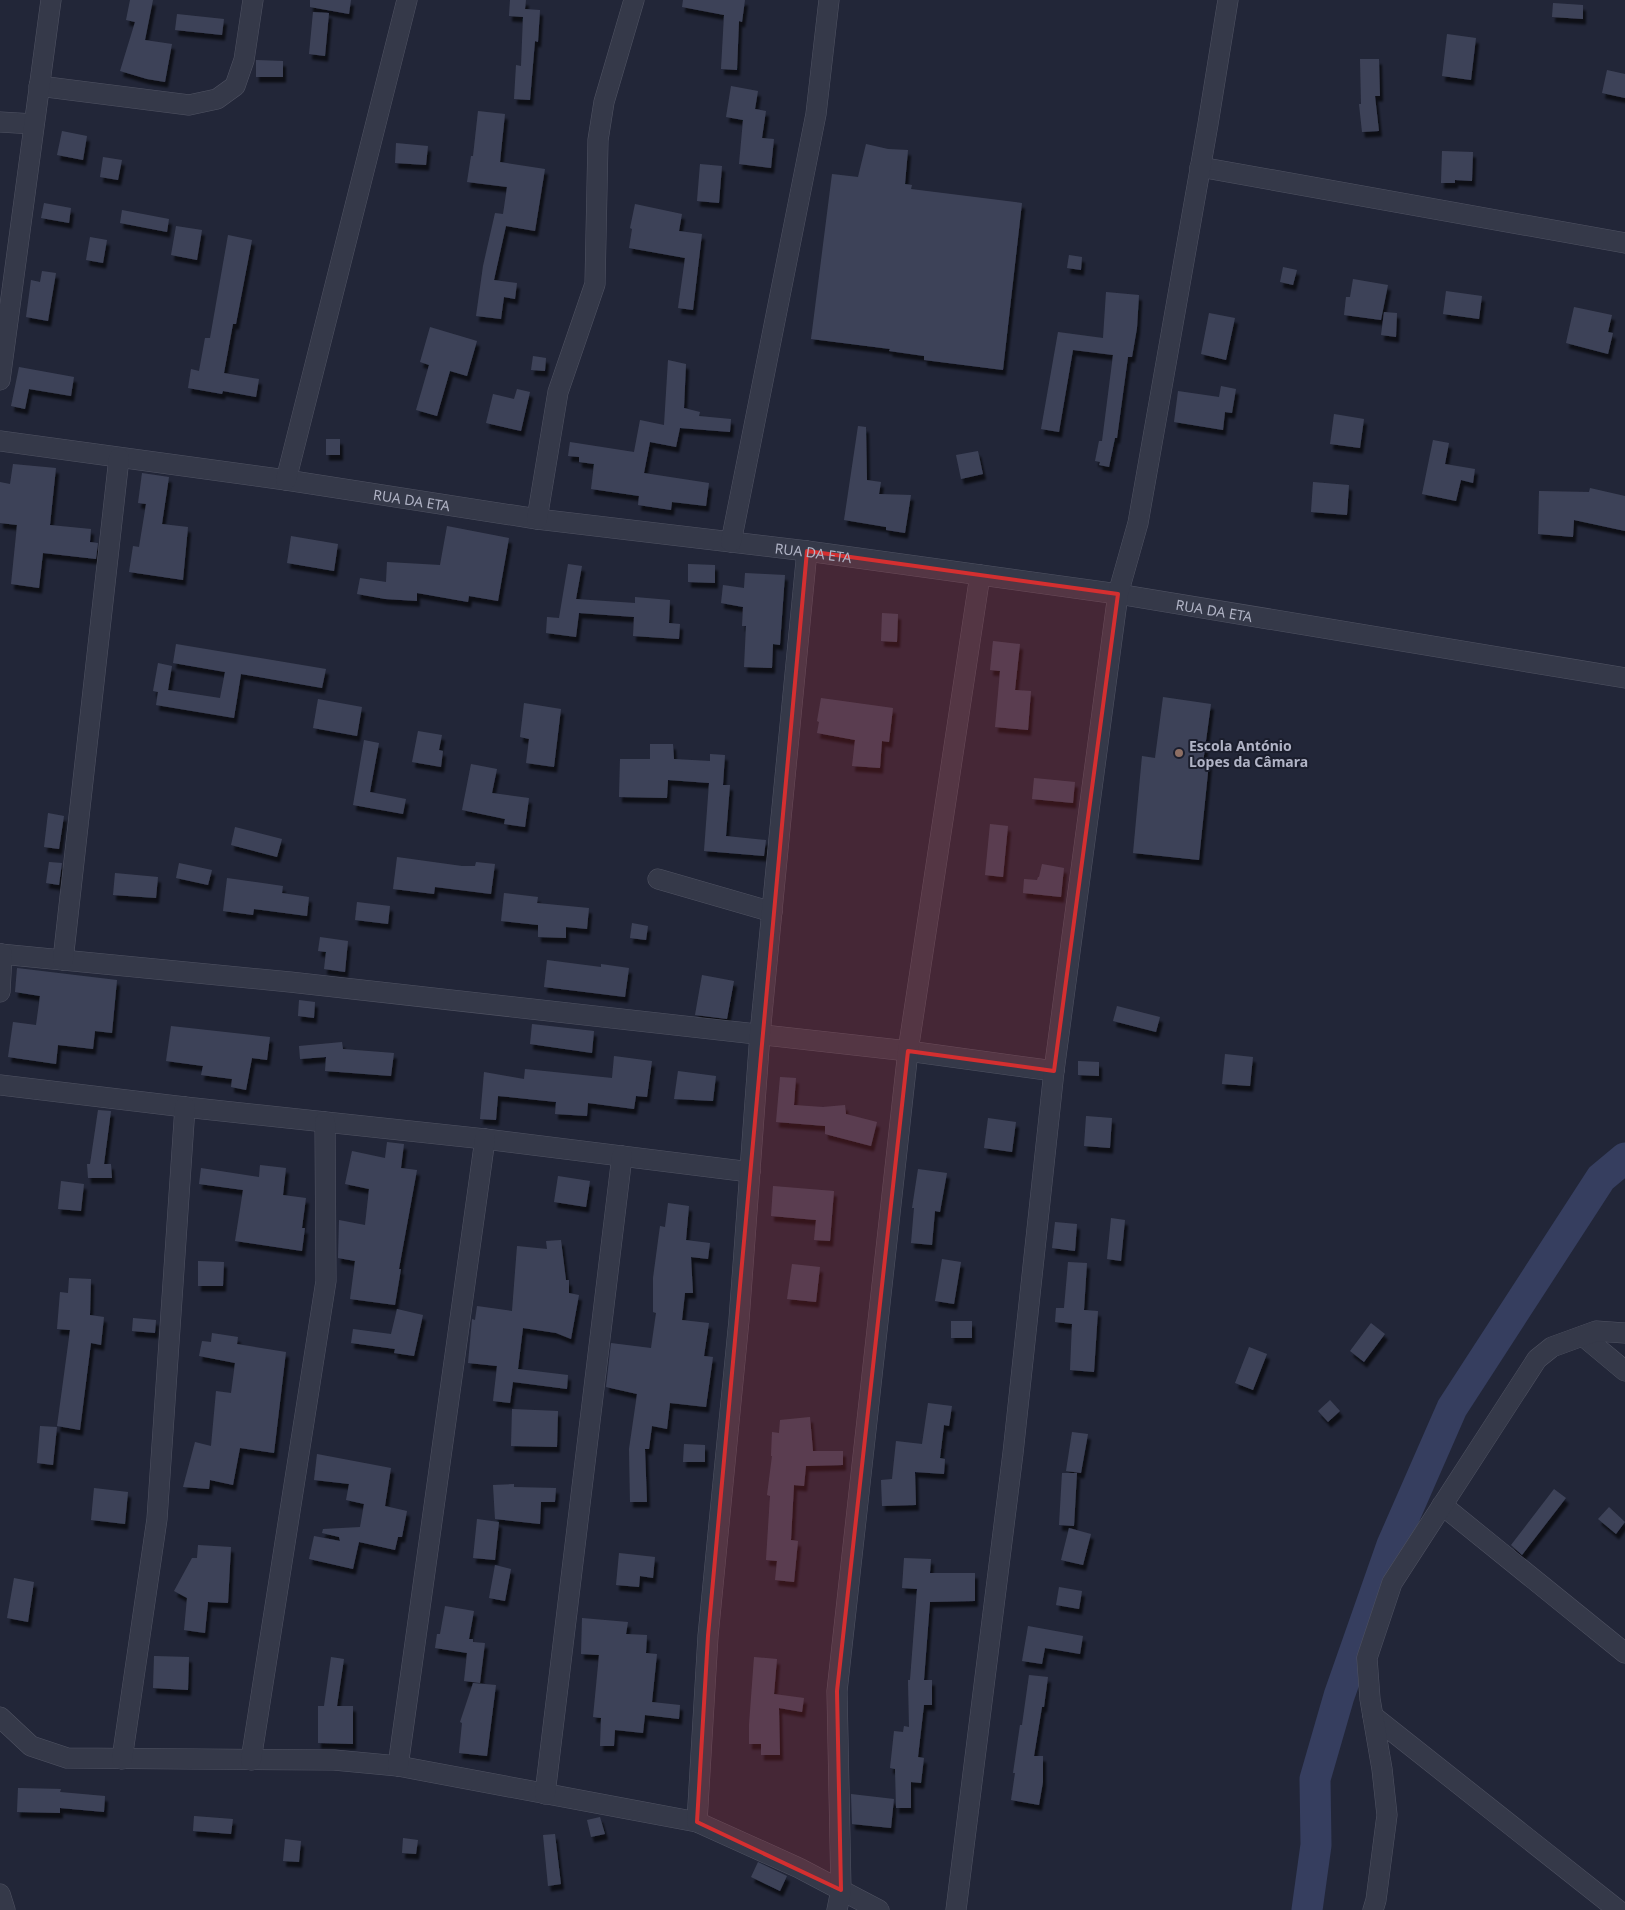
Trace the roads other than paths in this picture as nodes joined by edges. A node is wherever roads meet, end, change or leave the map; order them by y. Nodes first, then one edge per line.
1 (51, 0) edge
2 (253, 0) edge
3 (407, 0) edge
4 (634, 0) edge
5 (829, 0) edge
6 (1228, 0) edge
7 (39, 86) junction
8 (0, 122) edge
9 (34, 124) junction
10 (1200, 167) junction
11 (1625, 243) edge
12 (0, 380) edge
13 (0, 441) edge
14 (119, 458) junction
15 (286, 480) junction
16 (537, 519) junction
17 (731, 542) junction
18 (807, 551) junction
19 (980, 575) junction
20 (1118, 594) junction
21 (1625, 678) edge
22 (658, 879) dead end
23 (772, 912) junction
24 (1, 954) edge
25 (63, 960) junction
26 (0, 992) edge
27 (760, 1034) junction
28 (908, 1050) junction
29 (1054, 1071) junction
30 (0, 1085) edge
31 (185, 1107) junction
32 (325, 1122) junction
33 (485, 1139) junction
34 (622, 1156) junction
35 (750, 1172) junction
36 (1625, 1333) edge
37 (1583, 1336) junction
38 (1625, 1371) edge
39 (1442, 1505) junction
40 (1625, 1653) edge
41 (1373, 1716) junction
42 (0, 1717) edge
43 (122, 1759) junction
44 (251, 1760) junction
45 (398, 1766) junction
46 (546, 1794) junction
47 (697, 1822) junction
48 (841, 1890) junction
49 (0, 1894) edge
50 (5, 1910) edge
51 (837, 1910) edge
52 (879, 1910) edge
53 (956, 1910) edge
54 (1373, 1910) edge
55 (1618, 1910) edge

1 - 7 street
2 - 7 street
3 - 15 street
4 - 16 street
5 - 17 street
6 - 10 street
7 - 9 street
8 - 9 street
9 - 12 street
10 - 11 street
10 - 20 street
13 - 14 street, RUA DA ETA
14 - 15 street, RUA DA ETA
14 - 25 street
15 - 16 street, RUA DA ETA
16 - 17 street, RUA DA ETA
17 - 18 street, RUA DA ETA
18 - 19 street, RUA DA ETA
18 - 23 street
19 - 20 street, RUA DA ETA
19 - 28 street
20 - 21 street, RUA DA ETA
20 - 29 street
22 - 23 street
23 - 27 street
24 - 25 street
24 - 26 street
25 - 27 street
27 - 28 street
27 - 35 street
28 - 29 street
28 - 48 street
29 - 53 street
30 - 31 street
31 - 32 street
31 - 43 street
32 - 33 street
32 - 44 street
33 - 34 street
33 - 45 street
34 - 35 street
34 - 46 street
35 - 47 street
36 - 37 street
37 - 38 street
37 - 39 street
39 - 40 street
39 - 41 street
41 - 54 street
41 - 55 street
42 - 43 street
43 - 44 street
44 - 45 street
45 - 46 street
46 - 47 street
47 - 48 street
48 - 51 street
48 - 52 street
49 - 50 street

